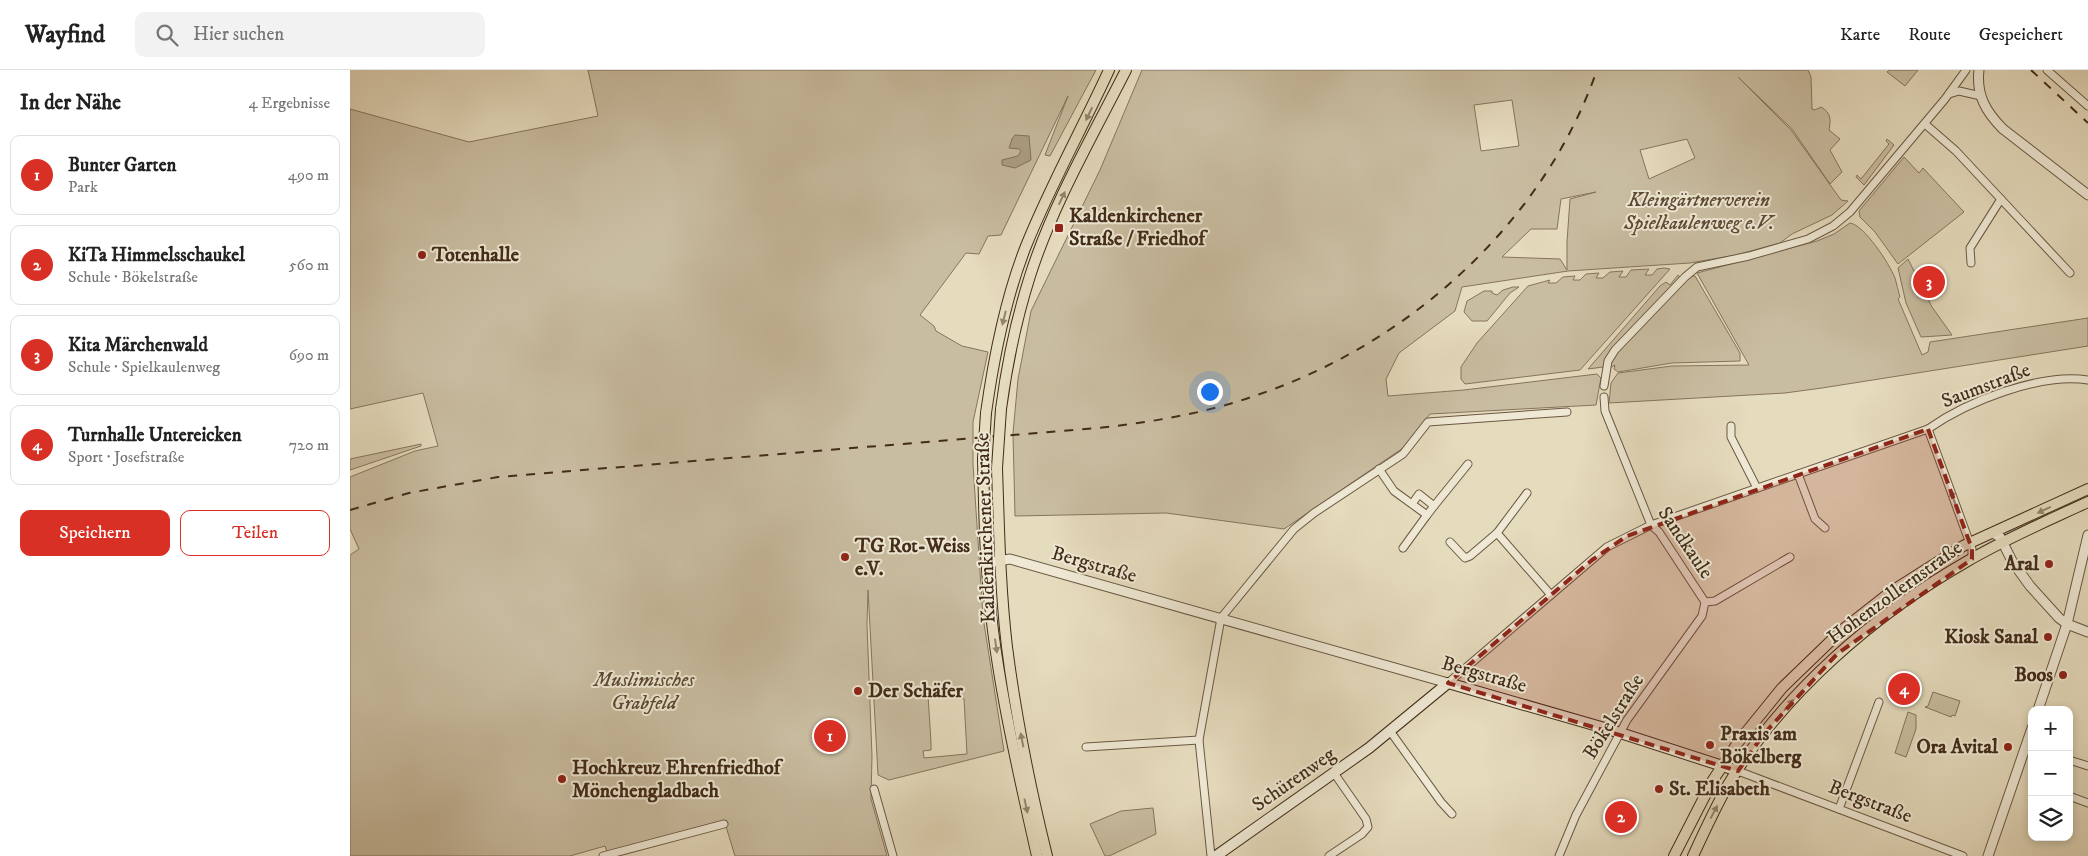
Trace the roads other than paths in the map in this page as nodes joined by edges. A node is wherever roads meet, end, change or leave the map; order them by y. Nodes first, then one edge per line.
1 (1109, 70) edge
2 (1126, 70) edge
3 (1966, 70) edge
4 (1979, 70) edge
5 (2047, 70) edge
6 (1949, 94) junction
7 (1981, 96) junction
8 (2088, 106) edge
9 (1925, 124) junction
10 (2088, 196) edge
11 (2002, 200) junction
12 (1971, 263) dead end
13 (2070, 273) dead end
14 (2088, 380) edge
15 (1604, 386) dead end
16 (1604, 397) dead end
17 (1567, 412) dead end
18 (1731, 426) dead end
19 (1928, 429) junction
20 (1468, 464) dead end
21 (1379, 469) junction
22 (1798, 474) junction
23 (1757, 488) junction
24 (2088, 489) edge
25 (1527, 493) dead end
26 (2088, 502) edge
27 (1412, 504) junction
28 (1434, 506) junction
29 (1427, 515) junction
30 (1651, 525) junction
31 (1825, 528) dead end
32 (1497, 532) junction
33 (1994, 533) junction
34 (2088, 535) edge
35 (1450, 542) dead end
36 (1970, 542) junction
37 (2003, 542) junction
38 (1403, 548) dead end
39 (1790, 557) dead end
40 (2086, 557) edge
41 (1972, 559) junction
42 (1000, 560) junction
43 (986, 562) junction
44 (1551, 595) junction
45 (1705, 602) junction
46 (1222, 618) junction
47 (2066, 624) junction
48 (2088, 632) edge
49 (1448, 683) junction
50 (1879, 702) dead end
51 (2039, 706) edge
52 (1390, 731) junction
53 (1620, 733) junction
54 (1199, 740) junction
55 (1086, 747) dead end
56 (2028, 749) edge
57 (2073, 761) edge
58 (1722, 765) junction
59 (2088, 766) edge
60 (1738, 771) junction
61 (1334, 773) junction
62 (874, 789) dead end
63 (2073, 797) edge
64 (2088, 803) edge
65 (1839, 809) junction
66 (1452, 814) dead end
67 (724, 824) dead end
68 (606, 856) edge
69 (894, 856) edge
70 (1036, 856) edge
71 (1047, 856) edge
72 (1211, 856) edge
73 (1216, 856) edge
74 (1329, 856) edge
75 (1559, 856) edge
76 (1674, 856) edge
77 (1693, 856) edge
78 (1963, 856) edge
79 (1988, 856) edge

1 -> 43 main road, Kaldenkirchener Straße, bridge
42 -> 2 main road, Kaldenkirchener Straße, bridge
3 - 6 street
4 - 7 street
5 - 8 street
6 - 7 street
6 - 9 street
7 - 10 street
9 - 11 street
9 - 15 street
11 - 12 street
11 - 13 street
14 - 19 street, Saumstraße
16 - 30 street, Sandkaule
17 - 21 street
18 - 23 street
19 - 22 street, Saumstraße
36 -> 19 street, Saumstraße
20 - 28 street
21 - 27 street
21 - 46 street
22 - 23 street, Saumstraße
22 - 31 street
23 - 30 street, Saumstraße
24 -> 33 main road, Hohenzollernstraße
25 - 32 street
26 - 37 main road, Hohenzollernstraße
27 - 28 street
27 - 29 street
28 - 29 street
29 - 38 street
30 - 44 street, Schürenweg
30 - 45 street, Sandkaule
32 - 35 street
32 - 44 street
33 - 36 main road, Hohenzollernstraße
33 - 37 street
34 - 40 street
36 - 41 street, Saumstraße
36 - 58 main road, Hohenzollernstraße
37 - 41 main road, Hohenzollernstraße
37 - 47 street
39 - 45 street, Sandkaule
40 - 47 street
60 -> 41 main road, Hohenzollernstraße
42 - 43 street, Bergstraße
42 - 46 street, Bergstraße
71 -> 42 main road, Kaldenkirchener Straße
43 -> 70 main road, Kaldenkirchener Straße
44 - 49 street, Schürenweg
45 - 53 street, Bökelstraße
46 - 49 street, Bergstraße
46 - 54 street
47 - 48 street
47 - 51 street
49 - 52 main road, Schürenweg
49 - 53 main road, Bergstraße
50 - 65 street
52 - 61 main road, Schürenweg
52 - 66 street
53 - 58 main road, Bergstraße
53 - 75 street, Bökelstraße
54 - 55 street
54 - 72 street
56 - 79 street
57 - 59 street
58 - 60 main road, Bergstraße
58 - 76 main road, Hohenzollernstraße
60 - 65 street, Bergstraße
77 -> 60 main road, Hohenzollernstraße
61 - 73 main road, Schürenweg
61 - 74 street
62 - 69 street
63 - 64 street
65 - 78 street, Bergstraße
67 - 68 street

